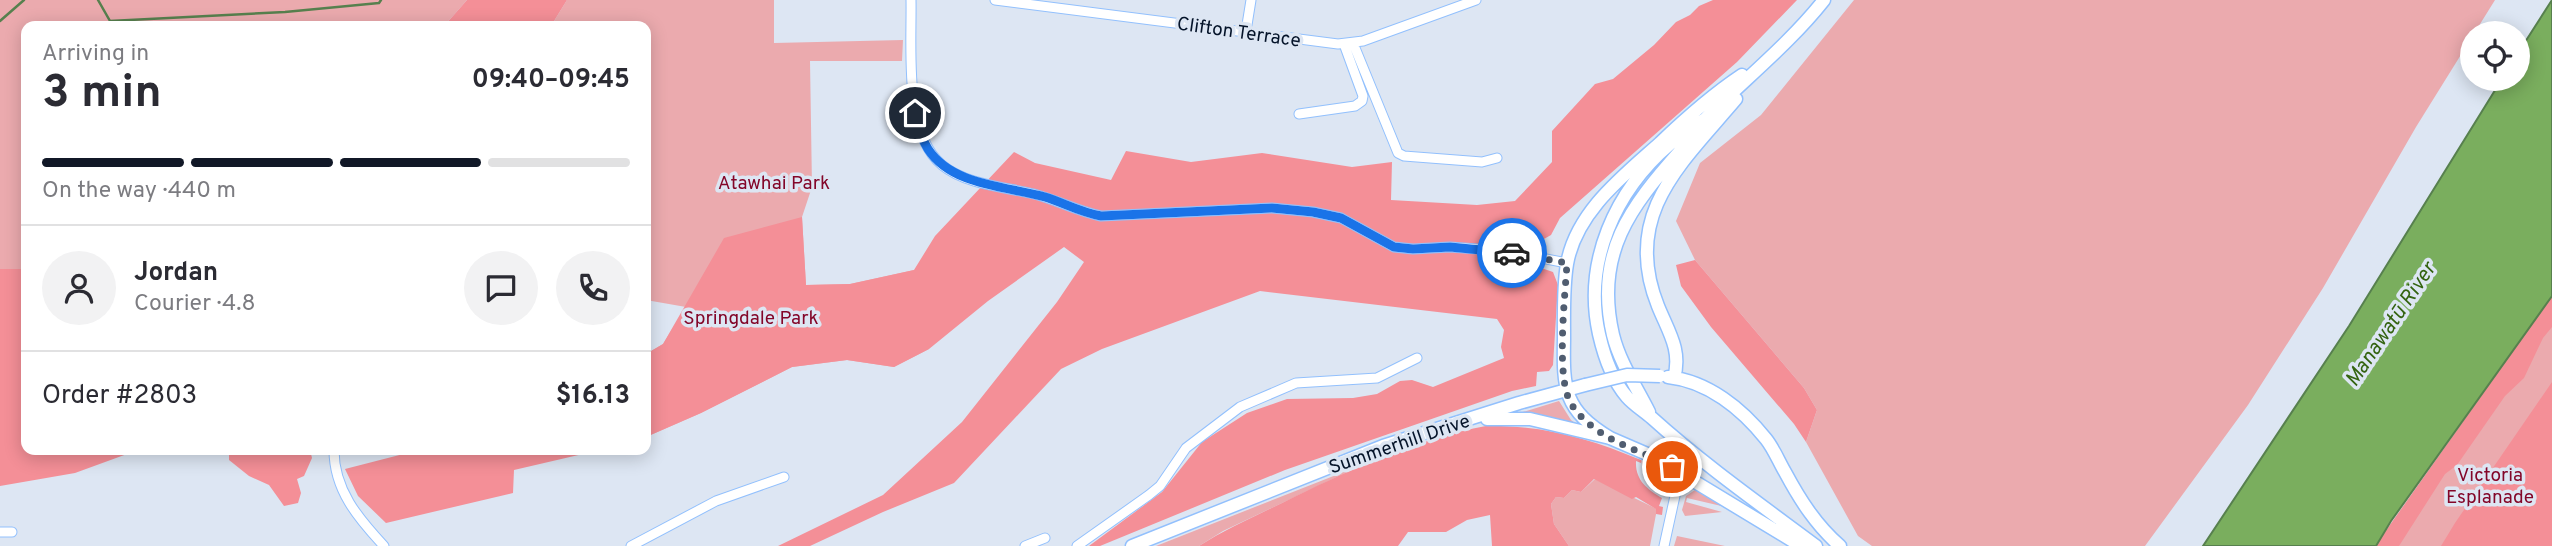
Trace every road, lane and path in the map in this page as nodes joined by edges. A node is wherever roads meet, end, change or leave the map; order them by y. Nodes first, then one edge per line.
1 (911, 0) edge
2 (995, 0) edge
3 (1251, 0) edge
4 (1476, 0) edge
5 (1824, 0) edge
6 (1031, 2) edge
7 (1246, 31) junction
8 (1348, 44) junction
9 (1772, 55) junction
10 (1299, 114) dead end
11 (1497, 158) dead end
12 (1567, 263) junction
13 (1417, 358) dead end
14 (1667, 377) junction
15 (1566, 390) junction
16 (1458, 422) junction
17 (1610, 438) junction
18 (335, 455) edge
19 (1681, 472) junction
20 (784, 477) dead end
21 (0, 532) edge
22 (12, 533) dead end
23 (1045, 538) dead end
24 (384, 546) edge
25 (631, 546) edge
26 (1026, 546) edge
27 (1077, 546) edge
28 (1132, 546) edge
29 (1664, 546) edge
30 (1801, 546) edge
31 (1816, 546) edge
32 (1840, 546) edge

1 - 12 street
2 - 6 street, Clifton Terrace
3 - 7 street
4 - 8 street, Clifton Terrace
5 - 9 main road
6 - 7 street, Clifton Terrace
7 - 8 street, Clifton Terrace
8 - 10 street
8 - 11 street
9 - 12 main road
9 - 14 main road
9 - 31 main road
12 - 15 main road
13 - 27 street
14 - 15 main road, Summerhill Drive, bridge
14 - 32 main road, Summerhill Drive
15 - 16 main road, Summerhill Drive
15 - 17 main road
16 - 17 main road
16 - 28 main road, Summerhill Drive
17 - 19 main road
18 - 24 street
19 - 29 street
19 - 30 main road
20 - 25 street
21 - 22 street
23 - 26 street

